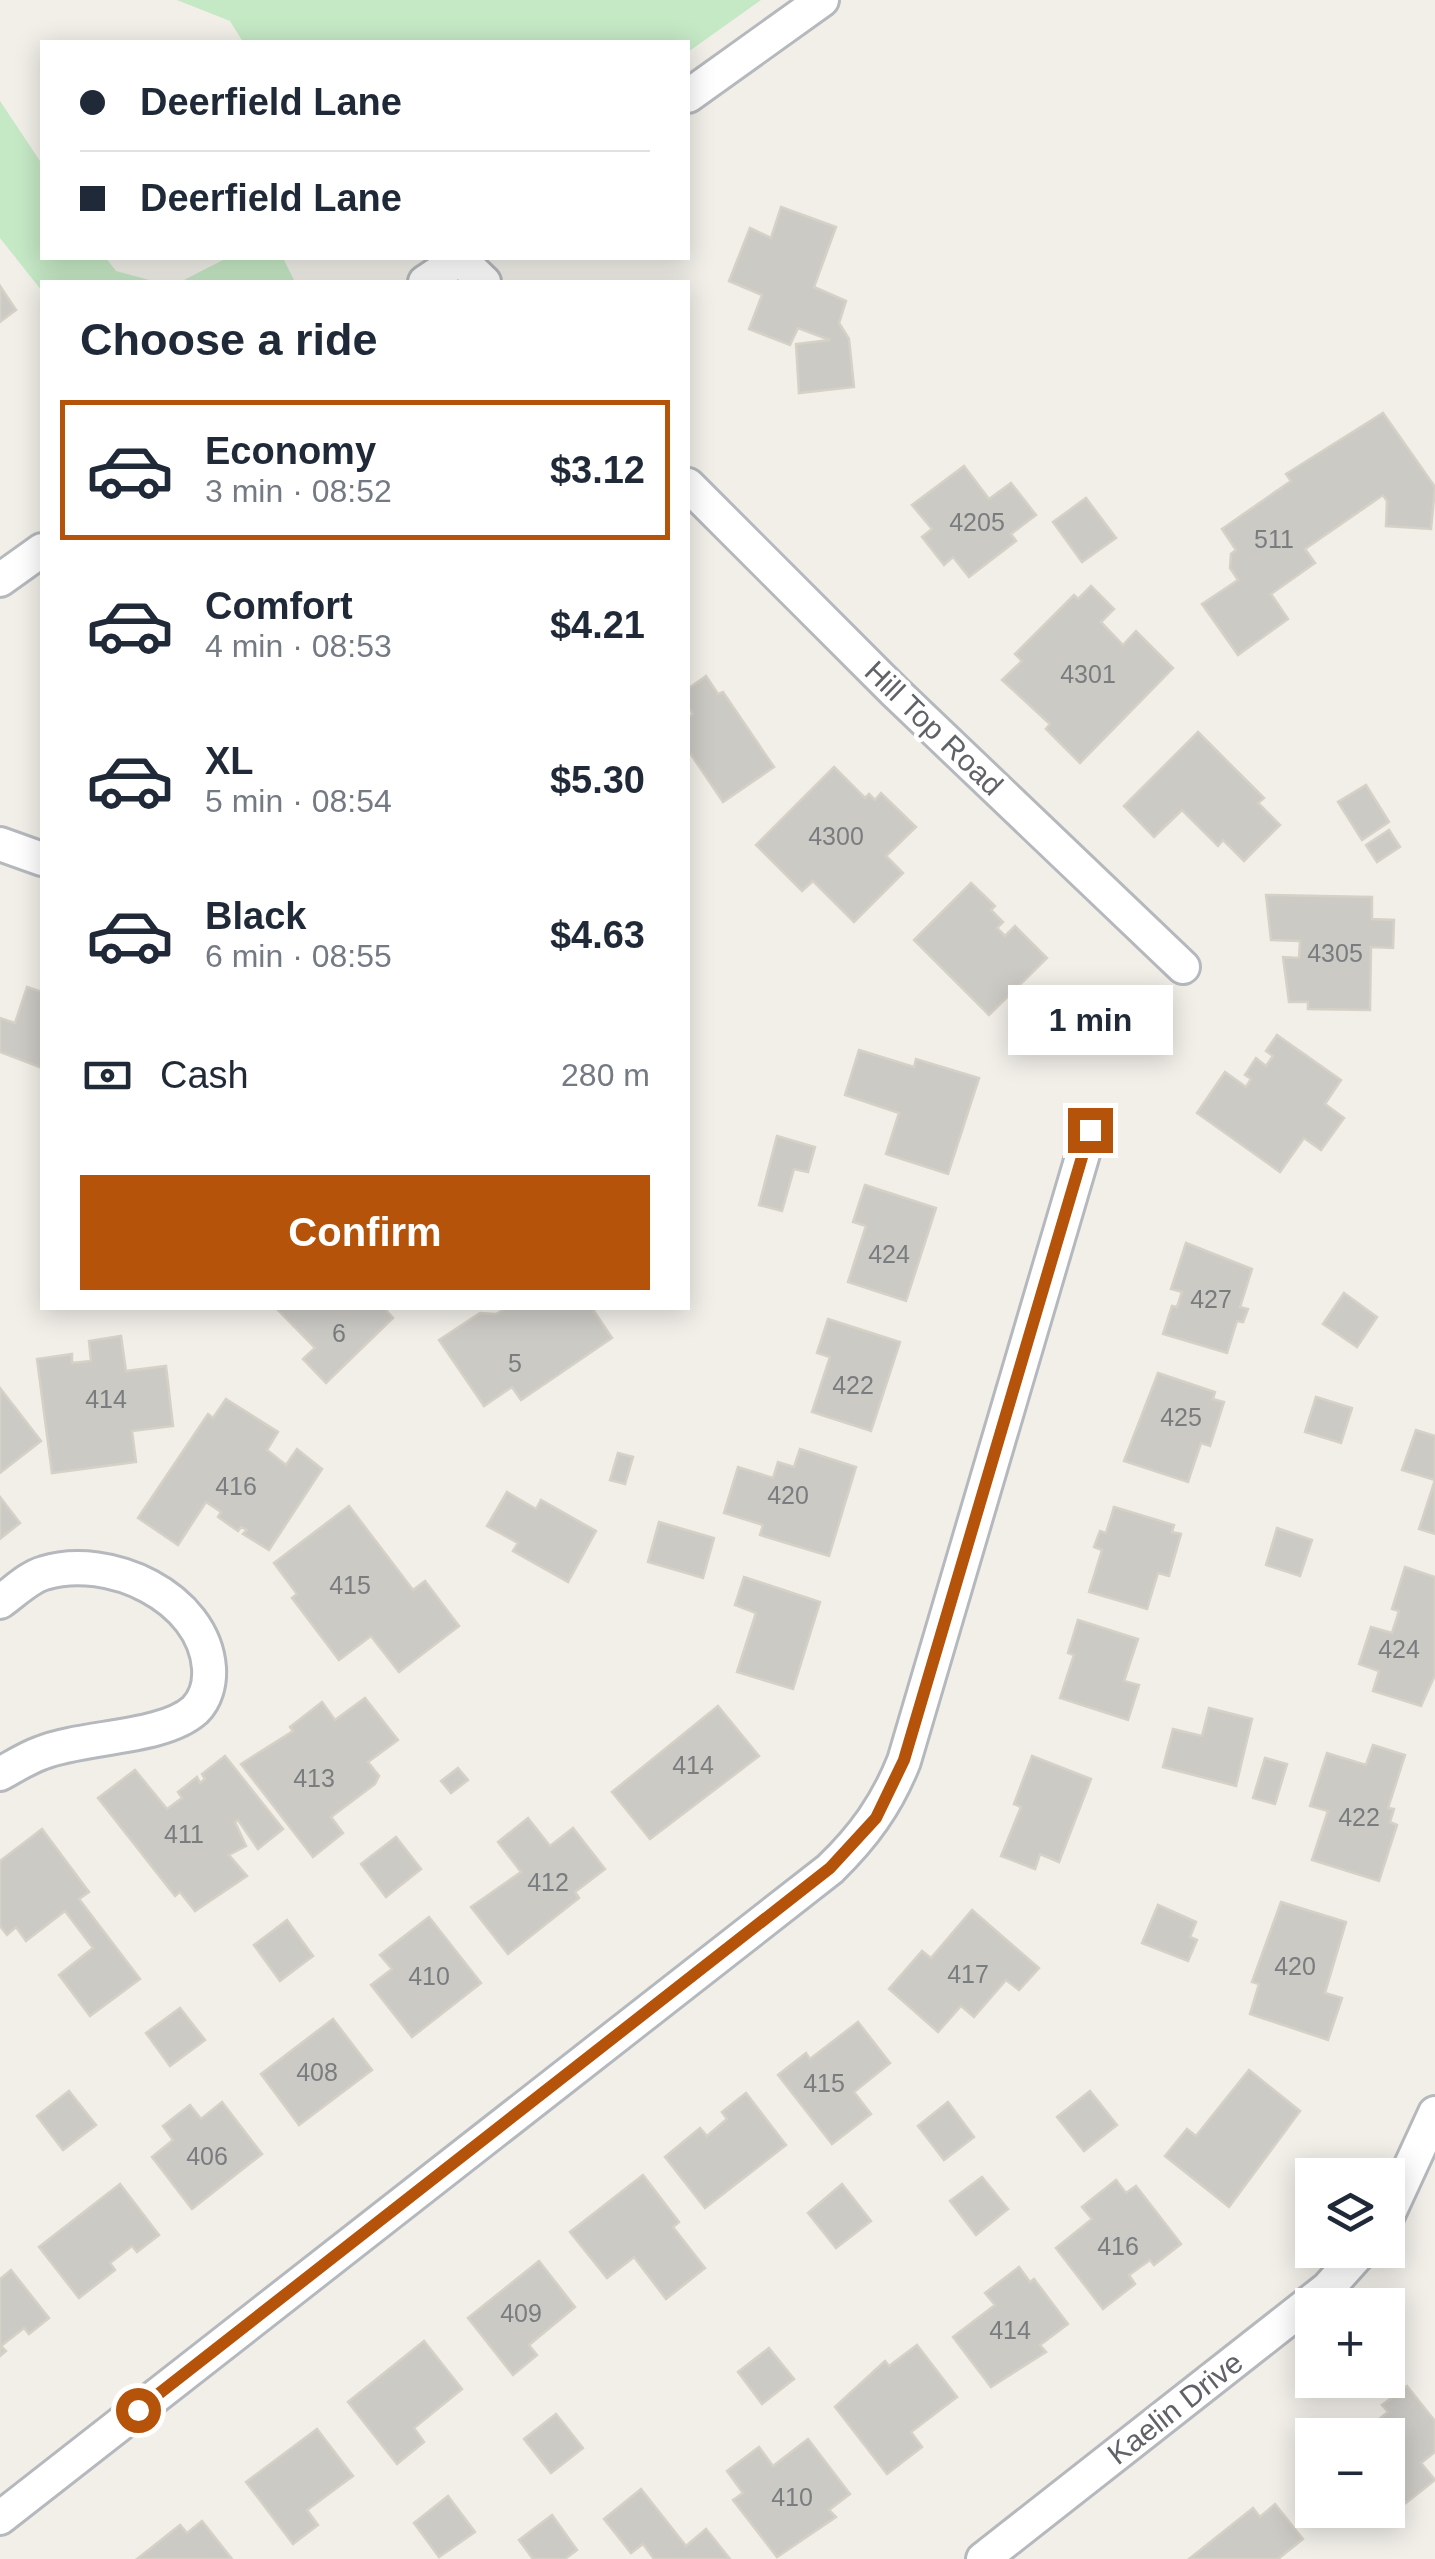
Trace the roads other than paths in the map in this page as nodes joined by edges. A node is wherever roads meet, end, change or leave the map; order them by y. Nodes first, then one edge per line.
1 (822, 0) edge
2 (690, 95) edge
3 (457, 260) edge
4 (462, 260) edge
5 (428, 280) edge
6 (482, 280) edge
7 (690, 487) edge
8 (40, 551) edge
9 (0, 580) edge
10 (0, 844) edge
11 (40, 857) edge
12 (1183, 967) dead end
13 (1090, 1130) dead end
14 (0, 1602) edge
15 (0, 1774) edge
16 (1435, 2113) edge
17 (1405, 2178) edge
18 (1346, 2268) edge
19 (0, 2518) edge
20 (983, 2559) edge

1 - 2 street
3 - 5 street
4 - 6 street
7 - 12 street, Hill Top Road
8 - 9 street
10 - 11 street
13 - 19 street
14 - 15 street
16 - 17 street
18 - 20 street, Kaelin Drive

